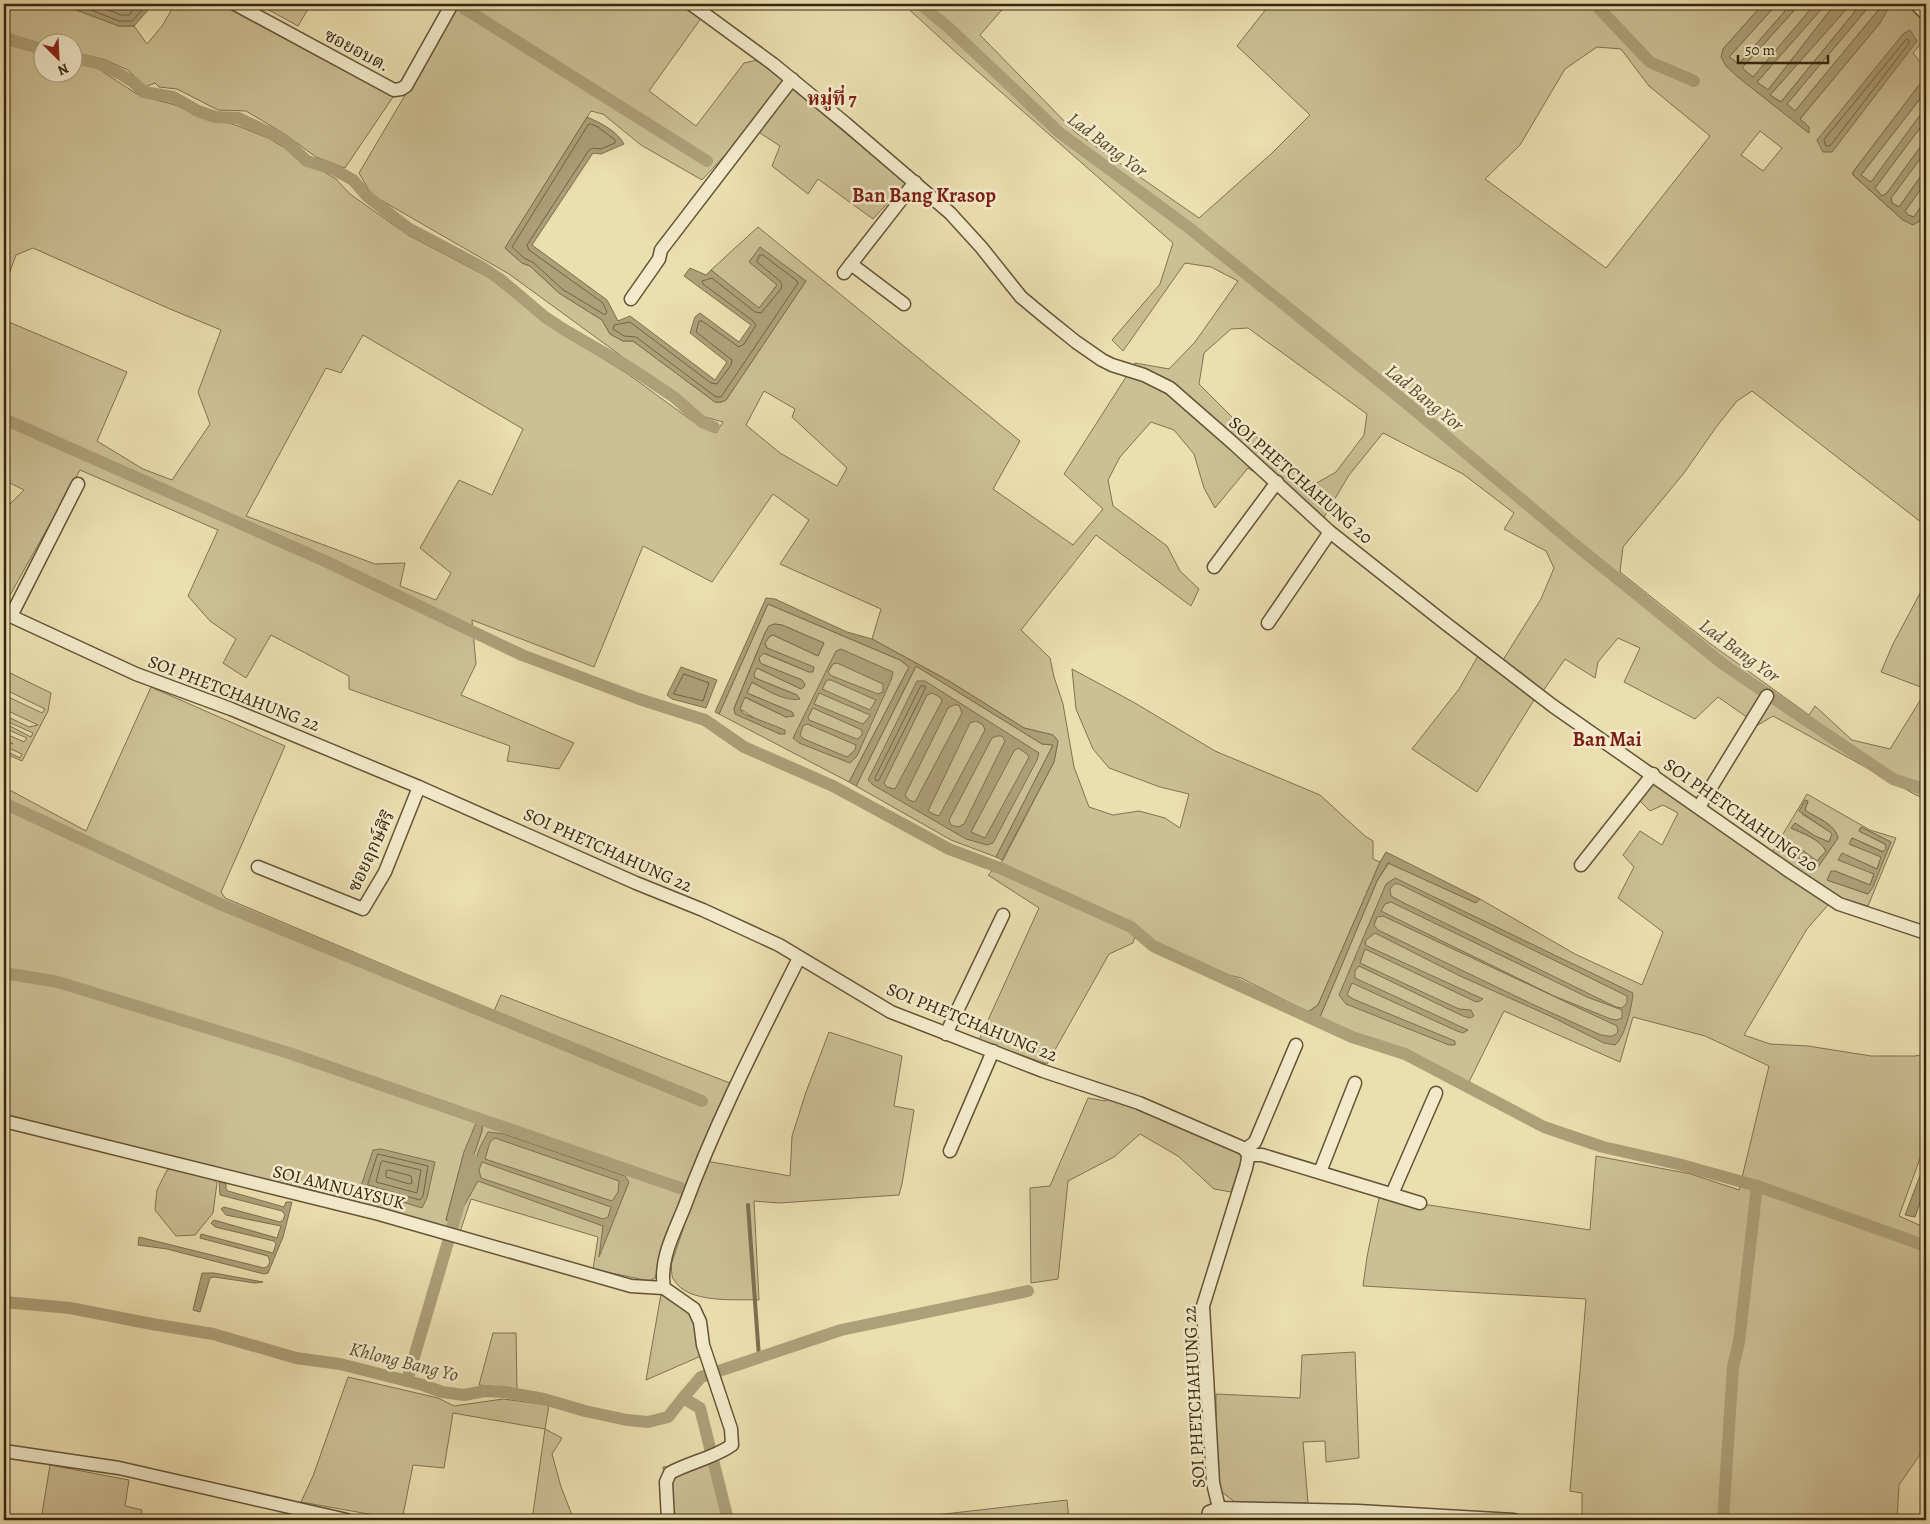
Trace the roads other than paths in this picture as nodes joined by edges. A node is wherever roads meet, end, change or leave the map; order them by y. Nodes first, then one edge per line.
1 (236, 4) edge
2 (452, 4) edge
3 (691, 4) edge
4 (1916, 4) edge
5 (1926, 14) edge
6 (792, 79) junction
7 (915, 182) junction
8 (631, 299) dead end
9 (904, 304) dead end
10 (1277, 482) junction
11 (78, 484) dead end
12 (1330, 532) junction
13 (1214, 567) dead end
14 (8, 614) edge
15 (1268, 623) dead end
16 (1767, 696) dead end
17 (1653, 774) junction
18 (419, 787) junction
19 (1700, 807) junction
20 (1580, 865) dead end
21 (258, 867) dead end
22 (1003, 916) dead end
23 (1926, 933) edge
24 (799, 958) junction
25 (946, 1034) junction
26 (1296, 1044) dead end
27 (993, 1051) junction
28 (1355, 1083) dead end
29 (1436, 1093) dead end
30 (4, 1121) edge
31 (950, 1151) dead end
32 (1247, 1153) junction
33 (1320, 1172) junction
34 (1392, 1194) junction
35 (1420, 1203) dead end
36 (664, 1288) junction
37 (4, 1451) edge
38 (1219, 1508) junction
39 (347, 1520) edge
40 (668, 1520) edge
41 (1207, 1520) edge
42 (1514, 1520) edge

1 - 2 street, ซอยอบต.
3 - 6 street, SOI PHETCHAHUNG 20
4 - 5 street
6 - 7 street, SOI PHETCHAHUNG 20
6 - 8 street
7 - 9 street
7 - 10 street, SOI PHETCHAHUNG 20
10 - 12 street, SOI PHETCHAHUNG 20
10 - 13 street
11 - 14 street
12 - 15 street
12 - 17 street, SOI PHETCHAHUNG 20
14 - 18 street, SOI PHETCHAHUNG 22
16 - 19 street
17 - 19 street, SOI PHETCHAHUNG 20
17 - 20 street
18 - 21 street, ซอยฤกษ์ศิริ
18 - 24 street, SOI PHETCHAHUNG 22
19 - 23 street, SOI PHETCHAHUNG 20
22 - 25 street
24 - 25 street, SOI PHETCHAHUNG 22
24 - 36 street
25 - 27 street, SOI PHETCHAHUNG 22
26 - 32 street
27 - 31 street
27 - 32 street, SOI PHETCHAHUNG 22
28 - 33 street
29 - 34 street
30 - 36 street, SOI AMNUAYSUK
32 - 33 street
32 - 38 street, SOI PHETCHAHUNG 22
33 - 34 street
34 - 35 street
36 - 40 street
37 - 39 street
38 - 41 street
38 - 42 street, SOI PHETCHAHUNG 22

